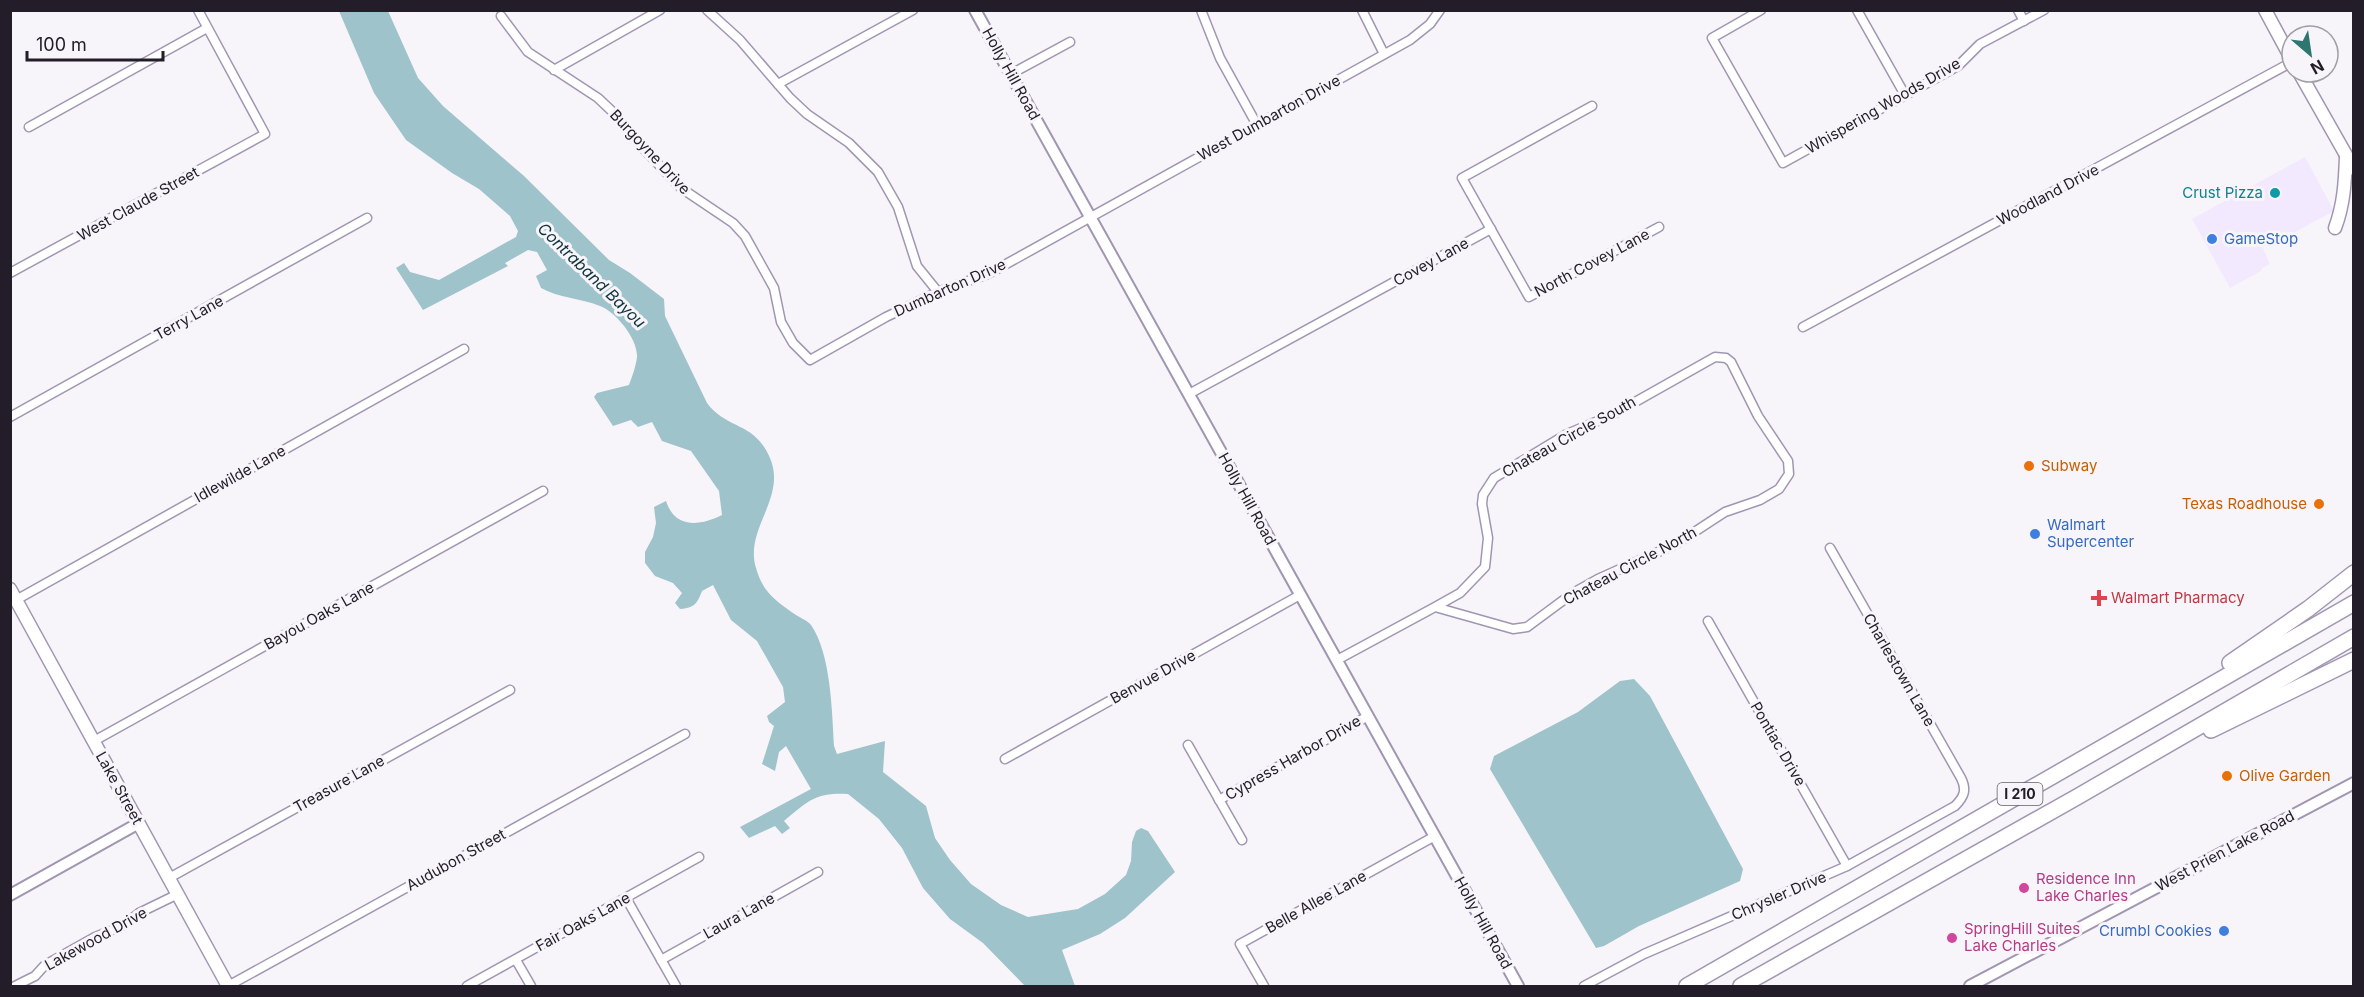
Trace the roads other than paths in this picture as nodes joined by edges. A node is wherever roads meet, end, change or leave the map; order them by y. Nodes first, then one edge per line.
1 (198, 10) edge
2 (660, 10) edge
3 (707, 10) edge
4 (913, 10) edge
5 (975, 10) edge
6 (1201, 10) edge
7 (1362, 10) edge
8 (1440, 10) edge
9 (1761, 10) edge
10 (1857, 10) edge
11 (2018, 10) edge
12 (2044, 10) edge
13 (2265, 10) edge
14 (501, 16) dead end
15 (2024, 21) junction
16 (207, 28) junction
17 (2280, 38) edge
18 (1070, 42) dead end
19 (1384, 54) junction
20 (2280, 68) edge
21 (554, 70) junction
22 (1011, 74) junction
23 (777, 84) junction
24 (2306, 84) edge
25 (1905, 95) junction
26 (1592, 106) dead end
27 (1257, 125) junction
28 (29, 127) dead end
29 (2346, 156) junction
30 (2354, 169) edge
31 (1090, 217) junction
32 (367, 218) dead end
33 (1659, 227) dead end
34 (2335, 228) dead end
35 (1491, 229) junction
36 (10, 273) edge
37 (938, 292) junction
38 (1803, 327) dead end
39 (464, 349) dead end
40 (810, 360) joint
41 (1189, 394) junction
42 (1758, 416) joint
43 (10, 417) edge
44 (543, 491) dead end
45 (1830, 548) dead end
46 (2354, 573) edge
47 (13, 594) edge
48 (1300, 595) junction
49 (2354, 603) edge
50 (1435, 607) junction
51 (1708, 621) dead end
52 (2354, 637) edge
53 (1336, 660) junction
54 (2354, 660) edge
55 (510, 690) dead end
56 (2174, 706) junction
57 (1368, 716) junction
58 (685, 734) dead end
59 (94, 741) junction
60 (1188, 745) dead end
61 (1005, 759) dead end
62 (2354, 783) edge
63 (1964, 792) joint
64 (2077, 797) junction
65 (1219, 800) junction
66 (139, 824) junction
67 (1435, 836) junction
68 (1242, 840) dead end
69 (699, 857) dead end
70 (1847, 866) junction
71 (818, 873) dead end
72 (169, 878) junction
73 (178, 894) junction
74 (10, 895) edge
75 (626, 898) junction
76 (516, 960) junction
77 (661, 960) junction
78 (228, 986) edge
79 (15, 987) edge
80 (467, 987) edge
81 (531, 987) edge
82 (676, 987) edge
83 (1264, 987) edge
84 (1518, 987) edge
85 (1584, 987) edge
86 (1687, 987) edge
87 (1741, 987) edge
88 (1970, 987) edge

1 - 16 street
2 - 21 street
3 - 23 street
4 - 23 street
5 - 22 street, Holly Hill Road
6 - 27 street
7 - 19 street
8 - 19 street, West Dumbarton Drive
9 - 25 street, Whispering Woods Drive
10 - 25 street
11 - 15 street
12 - 15 street, Whispering Woods Drive
13 - 17 main road
14 - 21 street, Burgoyne Drive
15 - 25 street, Whispering Woods Drive
16 - 28 street
16 - 36 street, West Claude Street
18 - 22 street
19 - 27 street, West Dumbarton Drive
20 - 38 street, Woodland Drive
21 - 40 street, Burgoyne Drive
22 - 31 street, Holly Hill Road
23 - 37 street
24 - 29 main road
26 - 35 street
27 - 31 street, West Dumbarton Drive
29 - 30 main road
29 - 34 main road
31 - 37 street, Dumbarton Drive
31 - 41 street, Holly Hill Road
32 - 43 street, Terry Lane
33 - 35 street, North Covey Lane
35 - 41 street, Covey Lane
37 - 40 street, Dumbarton Drive
39 - 47 street, Idlewilde Lane
41 - 48 street, Holly Hill Road
42 - 50 street, Chateau Circle North
42 - 50 street, Chateau Circle South
44 - 59 street, Bayou Oaks Lane
45 - 63 street, Charlestown Lane
46 - 56 highway
47 - 59 main road, Lake Street
48 - 53 street, Holly Hill Road
48 - 61 street, Benvue Drive
49 - 56 highway, I 210
50 - 53 street
51 - 70 street, Pontiac Drive
52 - 64 highway, I 210
53 - 57 street, Holly Hill Road
54 - 64 highway
55 - 72 street, Treasure Lane
56 - 86 highway, I 210
57 - 65 street, Cypress Harbor Drive
57 - 67 street, Holly Hill Road
58 - 78 street, Audubon Street
59 - 66 main road, Lake Street
60 - 65 street
62 - 88 street, West Prien Lake Road
63 - 70 street, Chrysler Drive
64 - 87 highway, I 210
65 - 68 street
66 - 72 main road, Lake Street
66 - 74 street
67 - 83 street, Belle Allee Lane
67 - 84 street, Holly Hill Road
69 - 75 street, Fair Oaks Lane
70 - 85 street, Chrysler Drive
71 - 77 street, Laura Lane
72 - 73 main road, Lake Street
73 - 78 main road, Lake Street
73 - 79 street, Lakewood Drive
75 - 76 street, Fair Oaks Lane
75 - 77 street
76 - 80 street, Fair Oaks Lane
76 - 81 street
77 - 82 street

